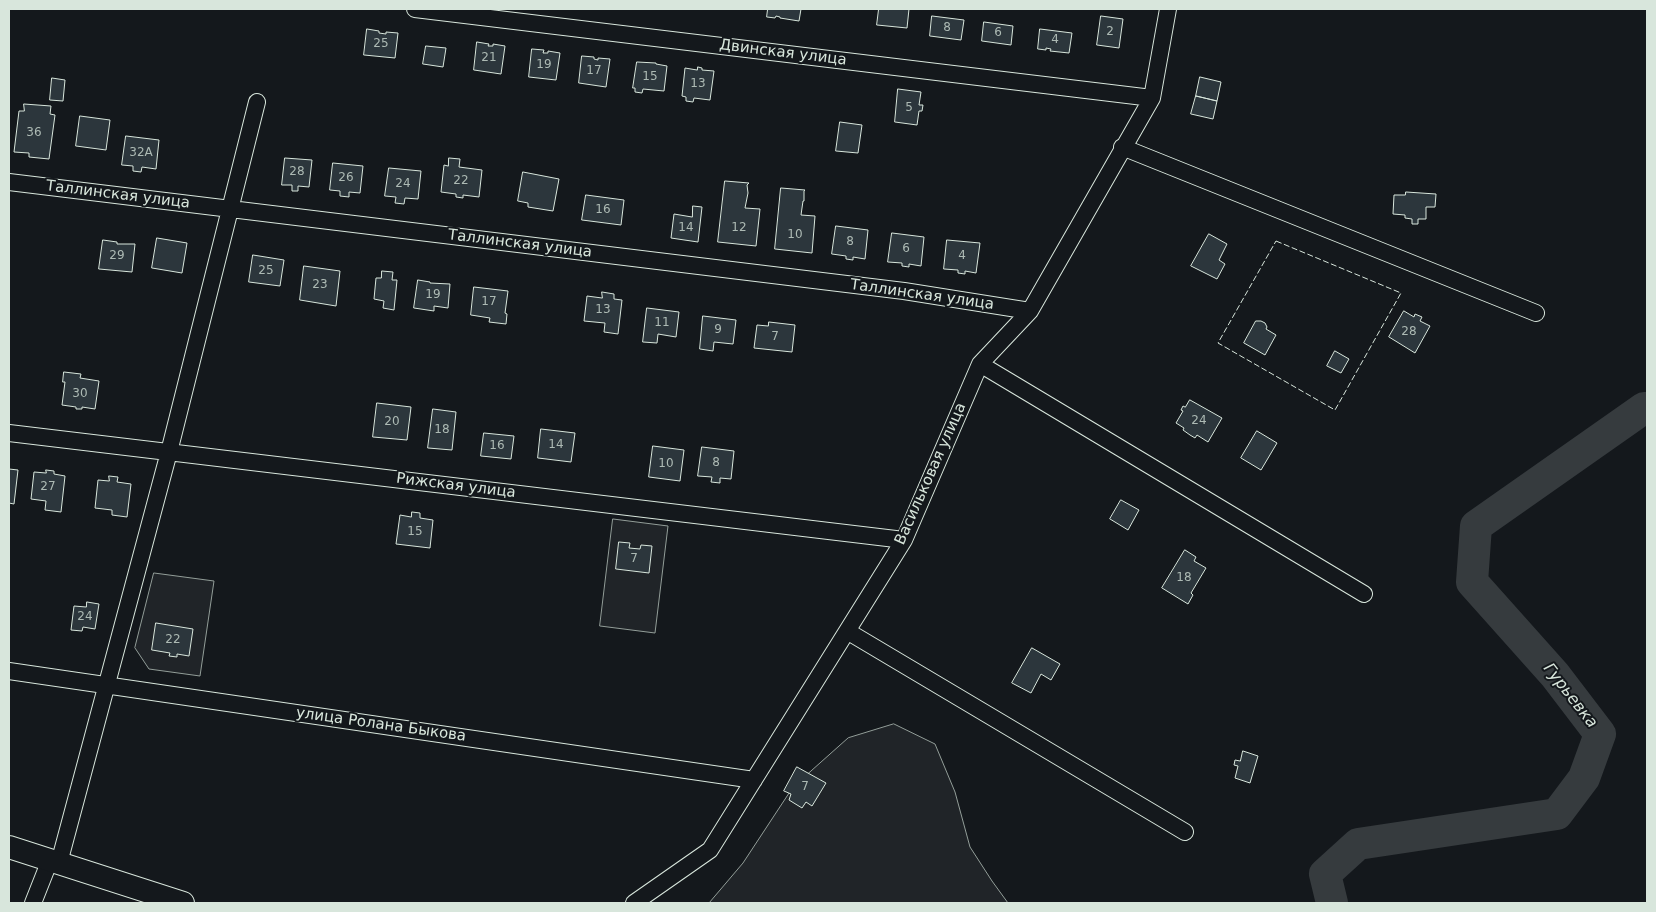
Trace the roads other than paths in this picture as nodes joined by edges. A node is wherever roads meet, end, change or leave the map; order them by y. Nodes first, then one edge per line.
1 (415, 9) edge
2 (1168, 9) edge
3 (1152, 98) junction
4 (257, 102) dead end
5 (1122, 147) junction
6 (9, 182) edge
7 (231, 209) junction
8 (1030, 311) junction
9 (1536, 312) dead end
10 (980, 364) junction
11 (9, 433) edge
12 (169, 452) junction
13 (904, 540) junction
14 (1364, 594) dead end
15 (847, 631) junction
16 (9, 671) edge
17 (107, 685) junction
18 (754, 780) junction
19 (1185, 832) dead end
20 (9, 847) edge
21 (55, 861) junction
22 (33, 903) edge
23 (184, 903) edge
24 (634, 903) edge

1 - 3 street, Двинская улица
2 - 3 street, Васильковая улица
3 - 5 street, Васильковая улица
4 - 7 street
5 - 8 street, Васильковая улица
5 - 9 street
6 - 7 street, Таллинская улица
7 - 8 street, Таллинская улица
7 - 12 street
8 - 10 street, Васильковая улица
10 - 13 street, Васильковая улица
10 - 14 street
11 - 12 street, Рижская улица
12 - 13 street, Рижская улица
12 - 17 street
13 - 15 street, Васильковая улица
15 - 18 street, Васильковая улица
15 - 19 street
16 - 17 street, улица Ролана Быкова
17 - 18 street, улица Ролана Быкова
17 - 21 street
18 - 24 street, Васильковая улица
20 - 21 street
21 - 22 street
21 - 23 street

